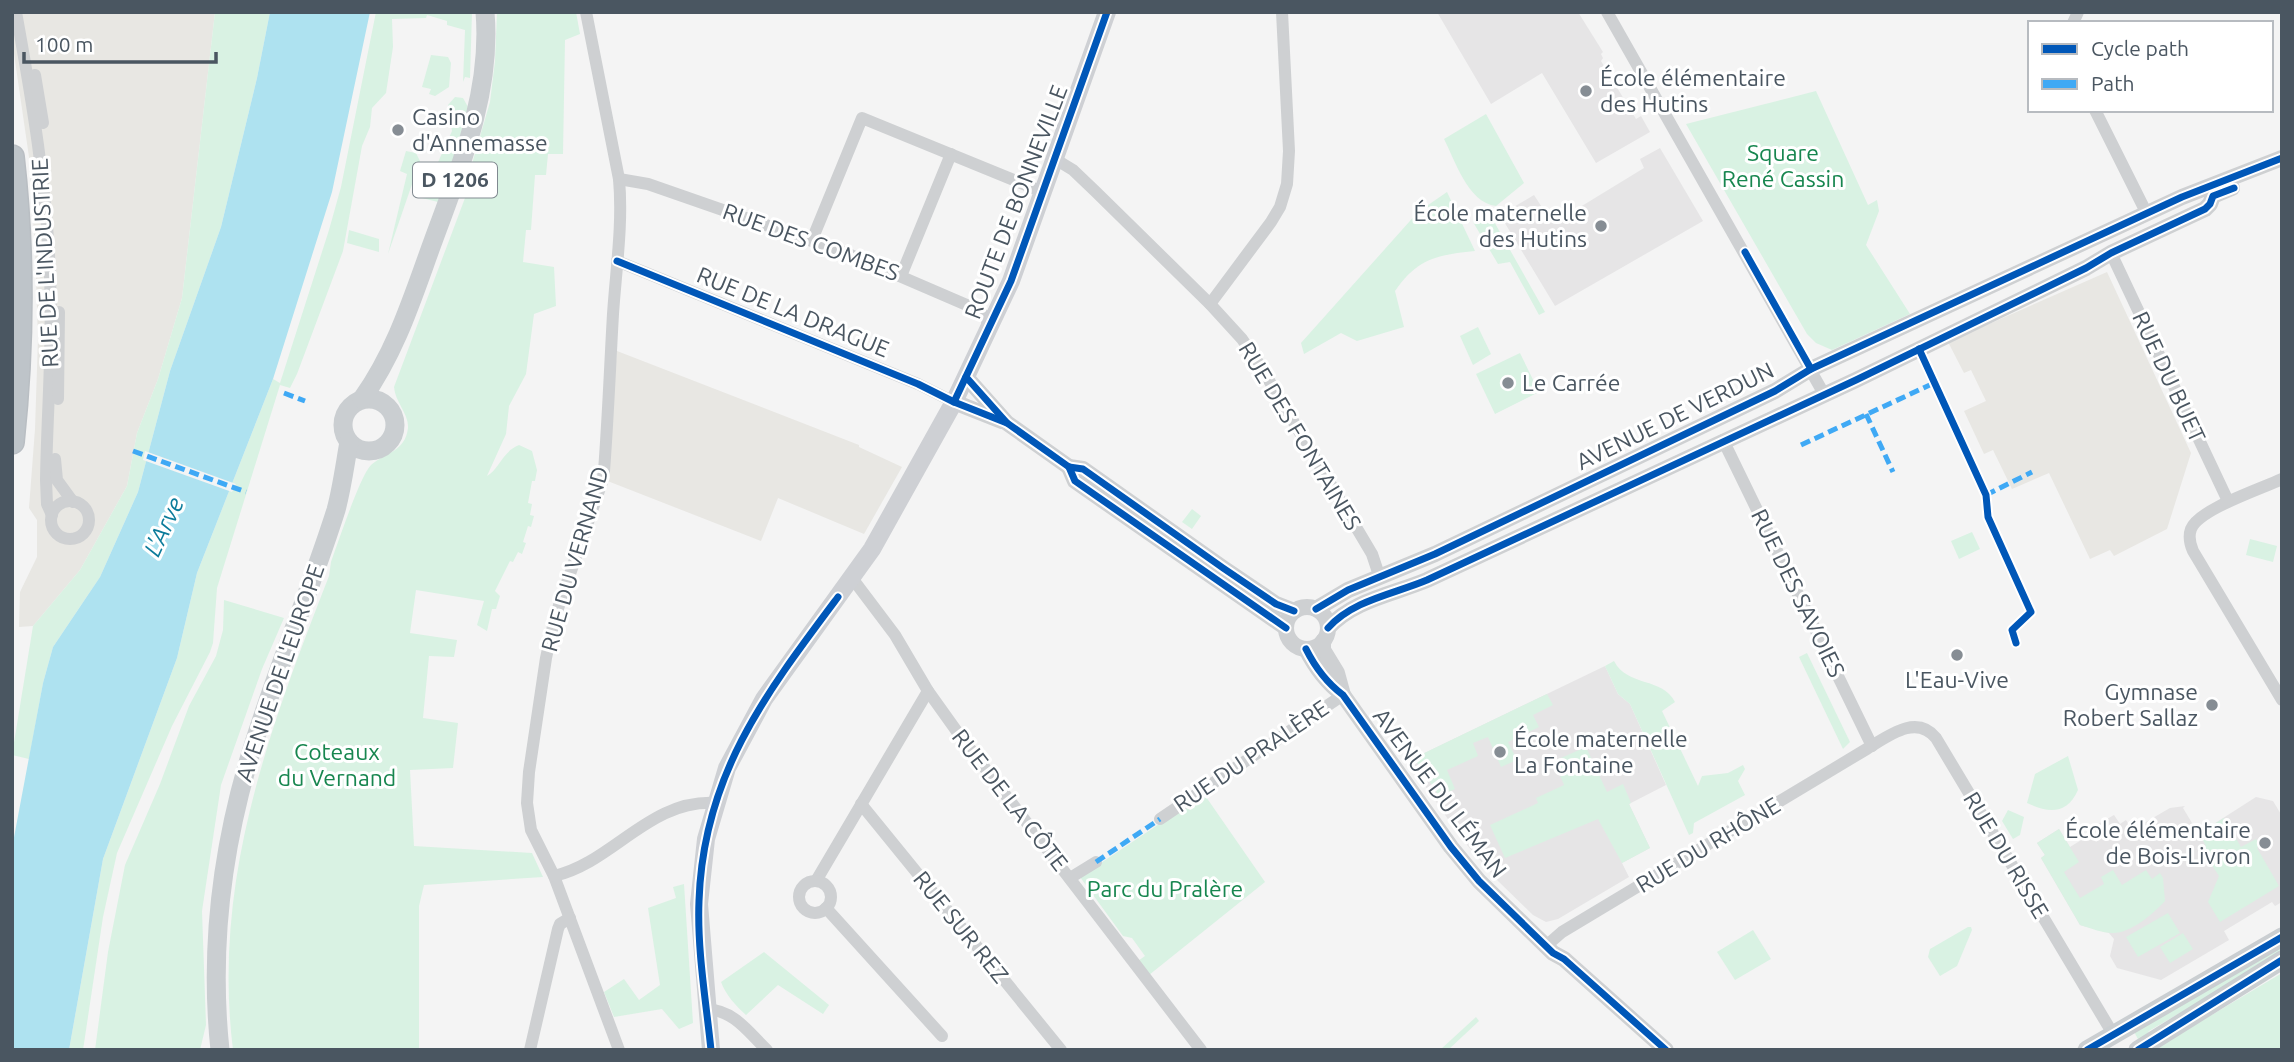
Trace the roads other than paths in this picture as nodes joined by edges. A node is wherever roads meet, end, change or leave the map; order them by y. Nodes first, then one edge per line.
1 (16, 12) edge
2 (24, 12) edge
3 (485, 12) edge
4 (586, 12) edge
5 (1107, 12) edge
6 (1282, 12) edge
7 (1606, 12) edge
8 (2096, 112) edge
9 (951, 154) junction
10 (12, 157) edge
11 (2282, 158) edge
12 (1055, 159) junction
13 (2282, 167) edge
14 (619, 179) junction
15 (1043, 192) junction
16 (2147, 214) junction
17 (812, 240) junction
18 (2111, 253) junction
19 (617, 261) junction
20 (901, 276) junction
21 (1210, 304) junction
22 (990, 328) junction
23 (397, 341) junction
24 (1811, 369) junction
25 (966, 377) junction
26 (1824, 394) junction
27 (362, 399) junction
28 (954, 402) junction
29 (388, 406) junction
30 (1007, 423) junction
31 (1723, 440) junction
32 (12, 442) edge
33 (349, 442) junction
34 (369, 451) junction
35 (1069, 467) junction
36 (2282, 479) edge
37 (2228, 500) junction
38 (73, 502) junction
39 (337, 508) junction
40 (52, 515) junction
41 (852, 578) junction
42 (1380, 578) junction
43 (1316, 608) junction
44 (1294, 611) junction
45 (1286, 628) junction
46 (1326, 634) junction
47 (1306, 649) junction
48 (928, 691) junction
49 (1343, 695) junction
50 (2282, 700) edge
51 (1872, 746) junction
52 (716, 803) junction
53 (861, 804) junction
54 (1160, 818) dead end
55 (1096, 862) dead end
56 (554, 876) junction
57 (1070, 877) junction
58 (816, 881) junction
59 (826, 908) junction
60 (570, 918) junction
61 (2282, 937) edge
62 (1550, 950) junction
63 (2282, 960) edge
64 (707, 1009) junction
65 (942, 1036) dead end
66 (2107, 1041) edge
67 (220, 1050) edge
68 (530, 1050) edge
69 (618, 1050) edge
70 (711, 1050) edge
71 (767, 1050) edge
72 (1061, 1050) edge
73 (1201, 1050) edge
74 (1655, 1050) edge
75 (1666, 1050) edge
76 (2136, 1050) edge

1 - 40 street, RUE DE L'INDUSTRIE
2 - 38 street, RUE DE L'INDUSTRIE
3 - 23 main road, D 1206
4 - 14 street, RUE DU VERNAND
5 - 12 main road, ROUTE DE BONNEVILLE
6 - 21 street
7 - 24 street
8 - 16 street
9 - 15 street
9 - 17 street
9 - 20 street
10 - 32 highway
11 - 16 street, AVENUE DE VERDUN
12 - 15 main road, ROUTE DE BONNEVILLE
12 - 21 street, RUE DES FONTAINES
13 - 18 street, AVENUE DE VERDUN
14 - 17 street, RUE DES COMBES
14 - 19 street, RUE DU VERNAND
15 - 22 main road, ROUTE DE BONNEVILLE
16 - 24 street, AVENUE DE VERDUN
17 - 20 street, RUE DES COMBES
18 - 26 street, AVENUE DE VERDUN
18 - 37 street, RUE DU BUET
19 - 28 street, RUE DE LA DRAGUE
19 - 56 street, RUE DU VERNAND
20 - 22 street, RUE DES COMBES
21 - 42 street, RUE DES FONTAINES
22 - 25 main road, ROUTE DE BONNEVILLE
23 - 27 main road, D 1206
23 - 29 main road, D 1206
24 - 26 street
24 - 42 street, AVENUE DE VERDUN
25 - 28 main road, ROUTE DE BONNEVILLE
25 - 30 street
26 - 31 street, AVENUE DE VERDUN
27 - 29 main road
27 - 33 main road, D 1206
28 - 30 street
28 - 41 main road, ROUTE DE BONNEVILLE
29 - 34 main road, D 1206
30 - 35 street
31 - 46 street, AVENUE DE VERDUN
31 - 51 street, RUE DES SAVOIES
33 - 34 main road
33 - 39 main road, AVENUE DE L'EUROPE / D 1206
34 - 39 main road, AVENUE DE L'EUROPE / D 1206
35 - 44 street
35 - 45 street
36 - 37 street
37 - 50 street
38 - 40 street
38 - 40 street, RUE DE L'INDUSTRIE
39 - 67 main road, AVENUE DE L'EUROPE / D 1206
41 - 48 street, RUE DE LA CÔTE
41 - 52 main road, ROUTE DE BONNEVILLE
42 - 43 street, AVENUE DE VERDUN
43 - 44 street
43 - 46 street
44 - 45 street
45 - 47 street
46 - 47 street
46 - 49 street, AVENUE DU LÉMAN
47 - 49 street, AVENUE DU LÉMAN
48 - 53 street
48 - 57 street, RUE DE LA CÔTE
49 - 54 street, RUE DU PRALÈRE
49 - 62 street, AVENUE DU LÉMAN
51 - 62 street, RUE DU RHÔNE
51 - 66 street, RUE DU RISSE
52 - 56 street
52 - 64 main road, ROUTE DE BONNEVILLE
53 - 58 street
53 - 72 street, RUE SUR REZ
55 - 57 street
56 - 60 street, RUE DU VERNAND
57 - 73 street, RUE DE LA CÔTE
58 - 59 street
58 - 59 street
59 - 65 street
60 - 68 street
60 - 69 street, RUE DU VERNAND
61 - 66 main road
62 - 74 street, AVENUE DU LÉMAN
62 - 75 street, AVENUE DU LÉMAN
63 - 76 main road
64 - 70 main road, ROUTE DE BONNEVILLE
64 - 71 street
66 - 76 main road

